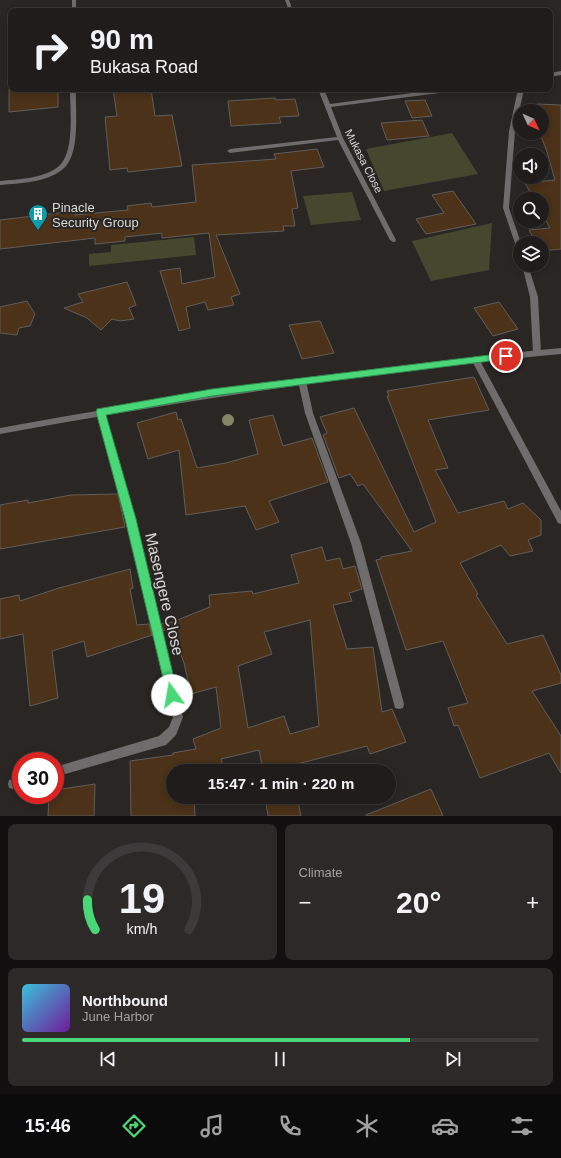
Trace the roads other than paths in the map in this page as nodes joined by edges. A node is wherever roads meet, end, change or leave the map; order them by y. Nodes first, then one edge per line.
1 (73, 92) edge
2 (322, 92) edge
3 (433, 92) edge
4 (520, 92) edge
5 (327, 106) junction
6 (340, 138) junction
7 (230, 151) dead end
8 (0, 183) edge
9 (516, 236) edge
10 (393, 240) dead end
11 (527, 272) edge
12 (561, 351) edge
13 (537, 353) junction
14 (475, 359) junction
15 (302, 381) junction
16 (101, 412) junction
17 (0, 431) edge
18 (561, 520) edge
19 (399, 704) dead end
20 (64, 769) edge

1 - 8 street
2 - 5 street, Mukasa Close
3 - 5 street
4 - 9 street
5 - 6 street, Mukasa Close
6 - 7 street
6 - 10 street, Mukasa Close
11 - 13 street
12 - 13 street
13 - 14 street
14 - 15 street
14 - 18 street
15 - 16 street
15 - 19 street
16 - 17 street
16 - 20 street, Masengere Close

